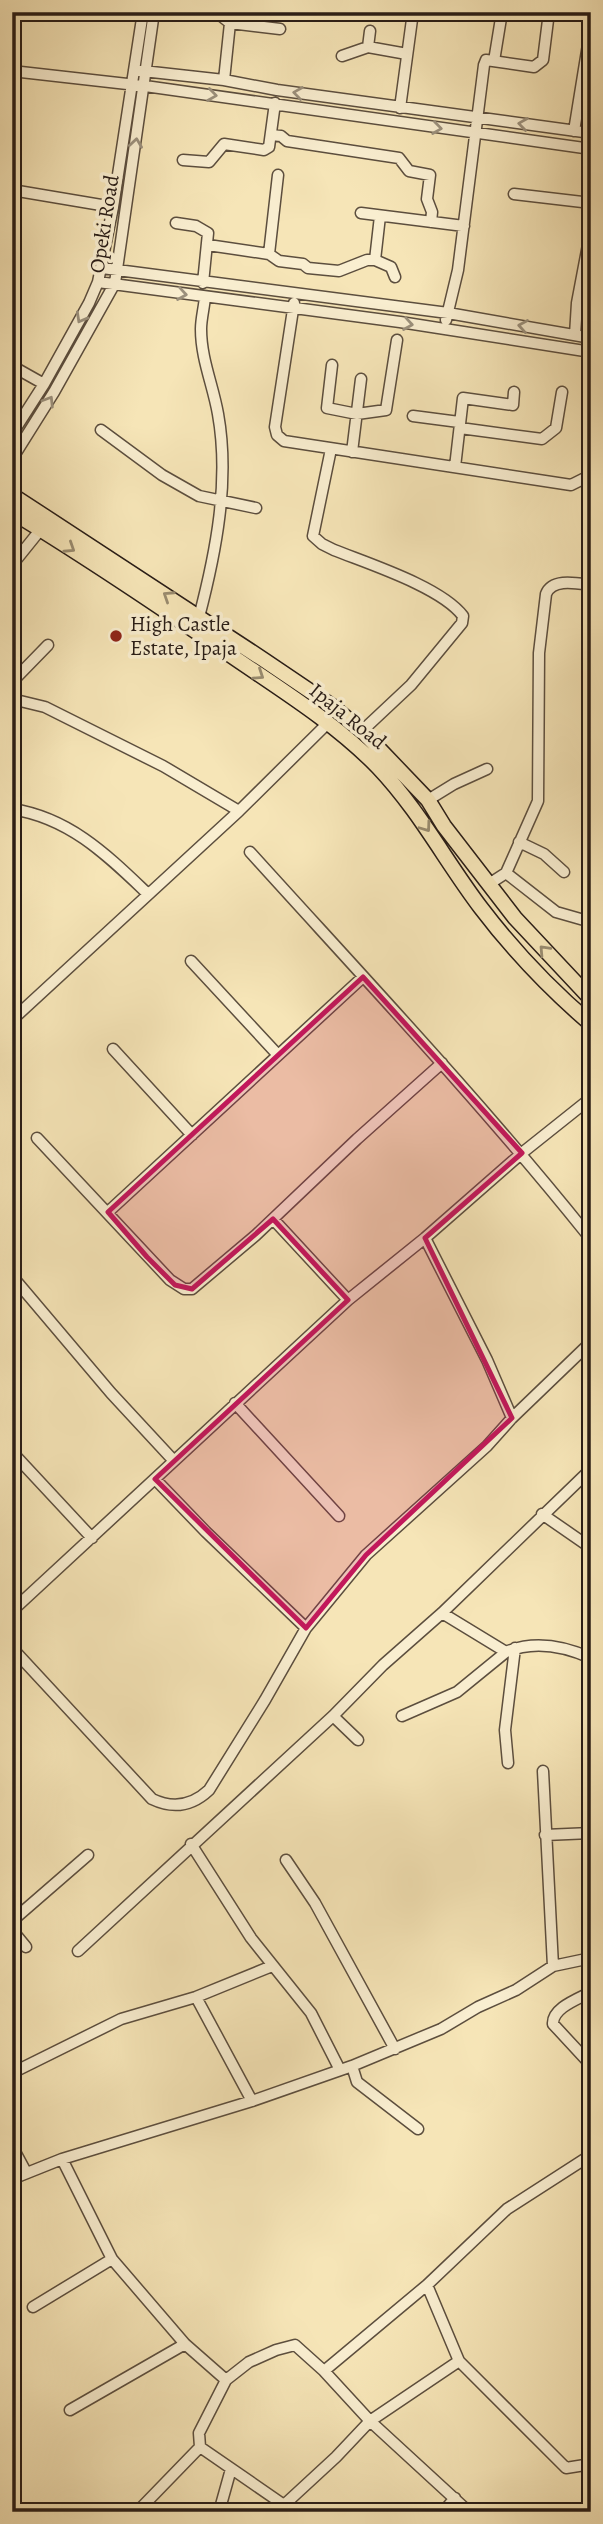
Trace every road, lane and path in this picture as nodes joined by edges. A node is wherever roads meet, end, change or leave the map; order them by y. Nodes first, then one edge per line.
1 (14, 12) edge
2 (143, 12) edge
3 (154, 12) edge
4 (216, 12) edge
5 (412, 12) edge
6 (502, 12) edge
7 (550, 12) edge
8 (230, 23) junction
9 (12, 26) edge
10 (591, 26) edge
11 (279, 29) dead end
12 (370, 31) dead end
13 (368, 47) junction
14 (407, 54) junction
15 (342, 56) dead end
16 (495, 61) junction
17 (134, 70) junction
18 (12, 71) edge
19 (146, 71) junction
20 (223, 80) junction
21 (131, 84) junction
22 (145, 86) junction
23 (275, 103) junction
24 (400, 108) junction
25 (477, 118) junction
26 (574, 131) junction
27 (475, 133) junction
28 (591, 133) edge
29 (271, 135) junction
30 (591, 149) edge
31 (183, 160) dead end
32 (278, 175) dead end
33 (12, 190) edge
34 (514, 194) dead end
35 (591, 204) edge
36 (113, 207) junction
37 (360, 213) dead end
38 (380, 216) junction
39 (431, 222) junction
40 (176, 223) dead end
41 (464, 226) junction
42 (591, 229) edge
43 (208, 245) junction
44 (269, 254) junction
45 (375, 260) junction
46 (102, 268) junction
47 (117, 271) junction
48 (395, 277) dead end
49 (98, 282) junction
50 (203, 282) junction
51 (115, 284) junction
52 (296, 295) junction
53 (205, 297) junction
54 (294, 308) junction
55 (448, 313) junction
56 (445, 329) junction
57 (575, 335) junction
58 (591, 338) edge
59 (397, 340) dead end
60 (591, 352) edge
61 (332, 365) dead end
62 (12, 366) edge
63 (361, 379) dead end
64 (44, 384) junction
65 (514, 392) dead end
66 (562, 392) dead end
67 (357, 414) junction
68 (413, 416) dead end
69 (460, 425) junction
70 (101, 430) dead end
71 (12, 434) edge
72 (331, 449) junction
73 (352, 452) junction
74 (12, 459) edge
75 (455, 467) junction
76 (591, 475) edge
77 (12, 495) edge
78 (221, 502) junction
79 (256, 508) dead end
80 (12, 512) edge
81 (41, 529) junction
82 (12, 565) edge
83 (591, 585) edge
84 (200, 617) junction
85 (48, 645) dead end
86 (12, 682) edge
87 (12, 699) edge
88 (329, 723) junction
89 (362, 731) junction
90 (487, 769) dead end
91 (428, 800) junction
92 (12, 809) edge
93 (239, 811) junction
94 (519, 842) junction
95 (250, 852) dead end
96 (564, 872) dead end
97 (506, 873) junction
98 (489, 884) junction
99 (148, 894) junction
100 (591, 922) edge
101 (191, 961) dead end
102 (363, 976) junction
103 (591, 999) edge
104 (12, 1020) edge
105 (591, 1024) edge
106 (113, 1049) dead end
107 (278, 1055) junction
108 (442, 1063) junction
109 (591, 1098) edge
110 (192, 1135) junction
111 (37, 1138) dead end
112 (522, 1153) junction
113 (107, 1212) junction
114 (272, 1219) junction
115 (586, 1233) dead end
116 (425, 1238) junction
117 (12, 1276) edge
118 (348, 1300) junction
119 (591, 1342) edge
120 (235, 1403) junction
121 (512, 1418) junction
122 (12, 1452) edge
123 (174, 1461) junction
124 (591, 1469) edge
125 (155, 1479) junction
126 (542, 1514) junction
127 (339, 1516) dead end
128 (92, 1538) junction
129 (591, 1548) edge
130 (12, 1611) edge
131 (442, 1613) junction
132 (306, 1628) junction
133 (12, 1648) edge
134 (510, 1650) junction
135 (591, 1658) edge
136 (332, 1716) junction
137 (402, 1716) dead end
138 (358, 1740) dead end
139 (508, 1763) dead end
140 (543, 1771) dead end
141 (591, 1833) edge
142 (545, 1835) junction
143 (191, 1844) junction
144 (88, 1855) dead end
145 (286, 1860) dead end
146 (12, 1921) edge
147 (12, 1930) edge
148 (26, 1947) dead end
149 (78, 1951) dead end
150 (591, 1958) edge
151 (272, 1966) junction
152 (553, 1966) junction
153 (591, 1992) edge
154 (196, 1997) junction
155 (395, 2049) junction
156 (591, 2065) edge
157 (352, 2066) junction
158 (340, 2070) junction
159 (12, 2073) edge
160 (252, 2101) junction
161 (418, 2129) dead end
162 (12, 2146) edge
163 (590, 2156) edge
164 (62, 2159) junction
165 (591, 2164) edge
166 (26, 2172) junction
167 (12, 2179) edge
168 (112, 2259) junction
169 (427, 2285) junction
170 (33, 2307) dead end
171 (185, 2344) junction
172 (459, 2361) junction
173 (324, 2371) junction
174 (226, 2380) junction
175 (70, 2410) dead end
176 (370, 2421) junction
177 (200, 2447) junction
178 (591, 2464) edge
179 (231, 2469) junction
180 (455, 2498) junction
181 (282, 2508) edge
182 (137, 2512) edge
183 (219, 2512) edge
184 (443, 2512) edge
185 (469, 2512) edge

1 - 9 street
2 - 17 street, Opeki Road
3 - 19 street, Opeki Road
4 - 8 street
5 - 14 street
6 - 16 street
7 - 16 street
8 - 11 street
8 - 20 street
10 - 26 street
12 - 13 street
13 - 14 street
13 - 15 street
14 - 24 street
16 - 25 street
17 - 19 street
17 - 21 street, Opeki Road
18 - 21 street
19 - 20 street
19 - 22 street, Opeki Road
24 -> 20 street
21 - 22 street
21 - 36 street, Opeki Road
22 -> 23 street
47 -> 22 street, Opeki Road
23 -> 27 street
23 - 29 street
24 - 25 street
26 -> 25 street
25 - 27 street
26 - 28 street
27 - 30 street
27 - 41 street
29 - 31 street
29 - 39 street
32 - 44 street
33 - 36 street
34 - 35 street
36 - 46 street, Opeki Road
37 - 38 street
38 - 39 street
38 - 45 street
39 - 41 street
40 - 43 street
41 - 55 street
42 - 57 street
43 - 44 street
43 - 50 street
44 - 45 street
45 - 48 street
46 - 47 street
46 - 49 street, Opeki Road
47 - 50 street
47 - 51 street, Opeki Road
49 - 51 street
49 -> 64 street, Opeki Road
50 - 52 street
51 -> 53 street
74 -> 51 street, Opeki Road
52 - 54 street
52 - 55 street
53 - 54 street
53 - 78 street
54 -> 56 street
54 - 72 street
55 - 56 street
57 -> 55 street
56 - 60 street
57 - 58 street
59 - 67 street
61 - 67 street
62 - 64 street
63 - 67 street
64 - 71 street, Opeki Road
65 - 69 street
66 - 69 street
67 - 73 street
68 - 69 street
69 - 75 street
70 - 78 street
72 - 73 street
72 - 89 street
73 - 75 street
75 - 76 street
84 -> 77 main road, Ipaja Road
78 - 79 street
78 - 84 street
80 - 81 main road, Ipaja Road
81 - 82 street
81 -> 88 main road, Ipaja Road
83 - 94 street
84 - 89 main road, Ipaja Road
85 - 86 street
87 - 93 street
88 - 93 street
88 -> 105 main road, Ipaja Road
89 - 91 main road, Ipaja Road
90 - 91 street
91 - 98 main road, Ipaja Road
92 - 99 street
93 - 99 street
94 - 96 street
94 - 97 street
95 - 102 street
97 - 98 street
97 - 100 street
103 -> 98 main road, Ipaja Road
99 - 104 street
101 - 107 street
102 - 107 street
102 - 108 street
106 - 110 street
107 - 110 street
108 - 112 street
108 - 114 street
109 - 112 street
110 - 113 street
111 - 113 street
112 - 115 street
112 - 116 street
113 - 114 street
114 - 118 street
116 - 118 street
116 - 121 street
117 - 123 street
118 - 120 street
119 - 121 street
120 - 123 street
120 - 127 street
121 - 132 street
122 - 128 street
123 - 125 street
124 - 126 street
125 - 128 street
125 - 132 street
126 - 129 street
126 - 131 street
128 - 130 street
131 - 134 street
131 - 136 street
132 - 133 street
134 - 135 street
134 - 137 street
134 - 139 street
136 - 138 street
136 - 143 street
140 - 142 street
141 - 142 street
142 - 152 street
143 - 149 street
143 - 151 street
144 - 146 street
145 - 155 street
147 - 148 street
150 - 152 street
151 - 154 street
151 - 158 street
152 - 155 street
153 - 156 street
154 - 159 street
154 - 160 street
155 - 157 street
157 - 158 street
157 - 161 street
158 - 160 street
160 - 164 street
162 - 166 street
163 - 165 street
163 - 169 street
164 - 166 street
164 - 168 street
166 - 167 street
168 - 170 street
168 - 171 street
169 - 172 street
169 - 173 street
171 - 174 street
171 - 175 street
172 - 176 street
172 - 178 street
173 - 174 street
173 - 176 street
174 - 177 street
176 - 180 street
176 - 181 street
177 - 179 street
177 - 182 street
179 - 181 street
179 - 183 street
180 - 184 street
180 - 185 street

